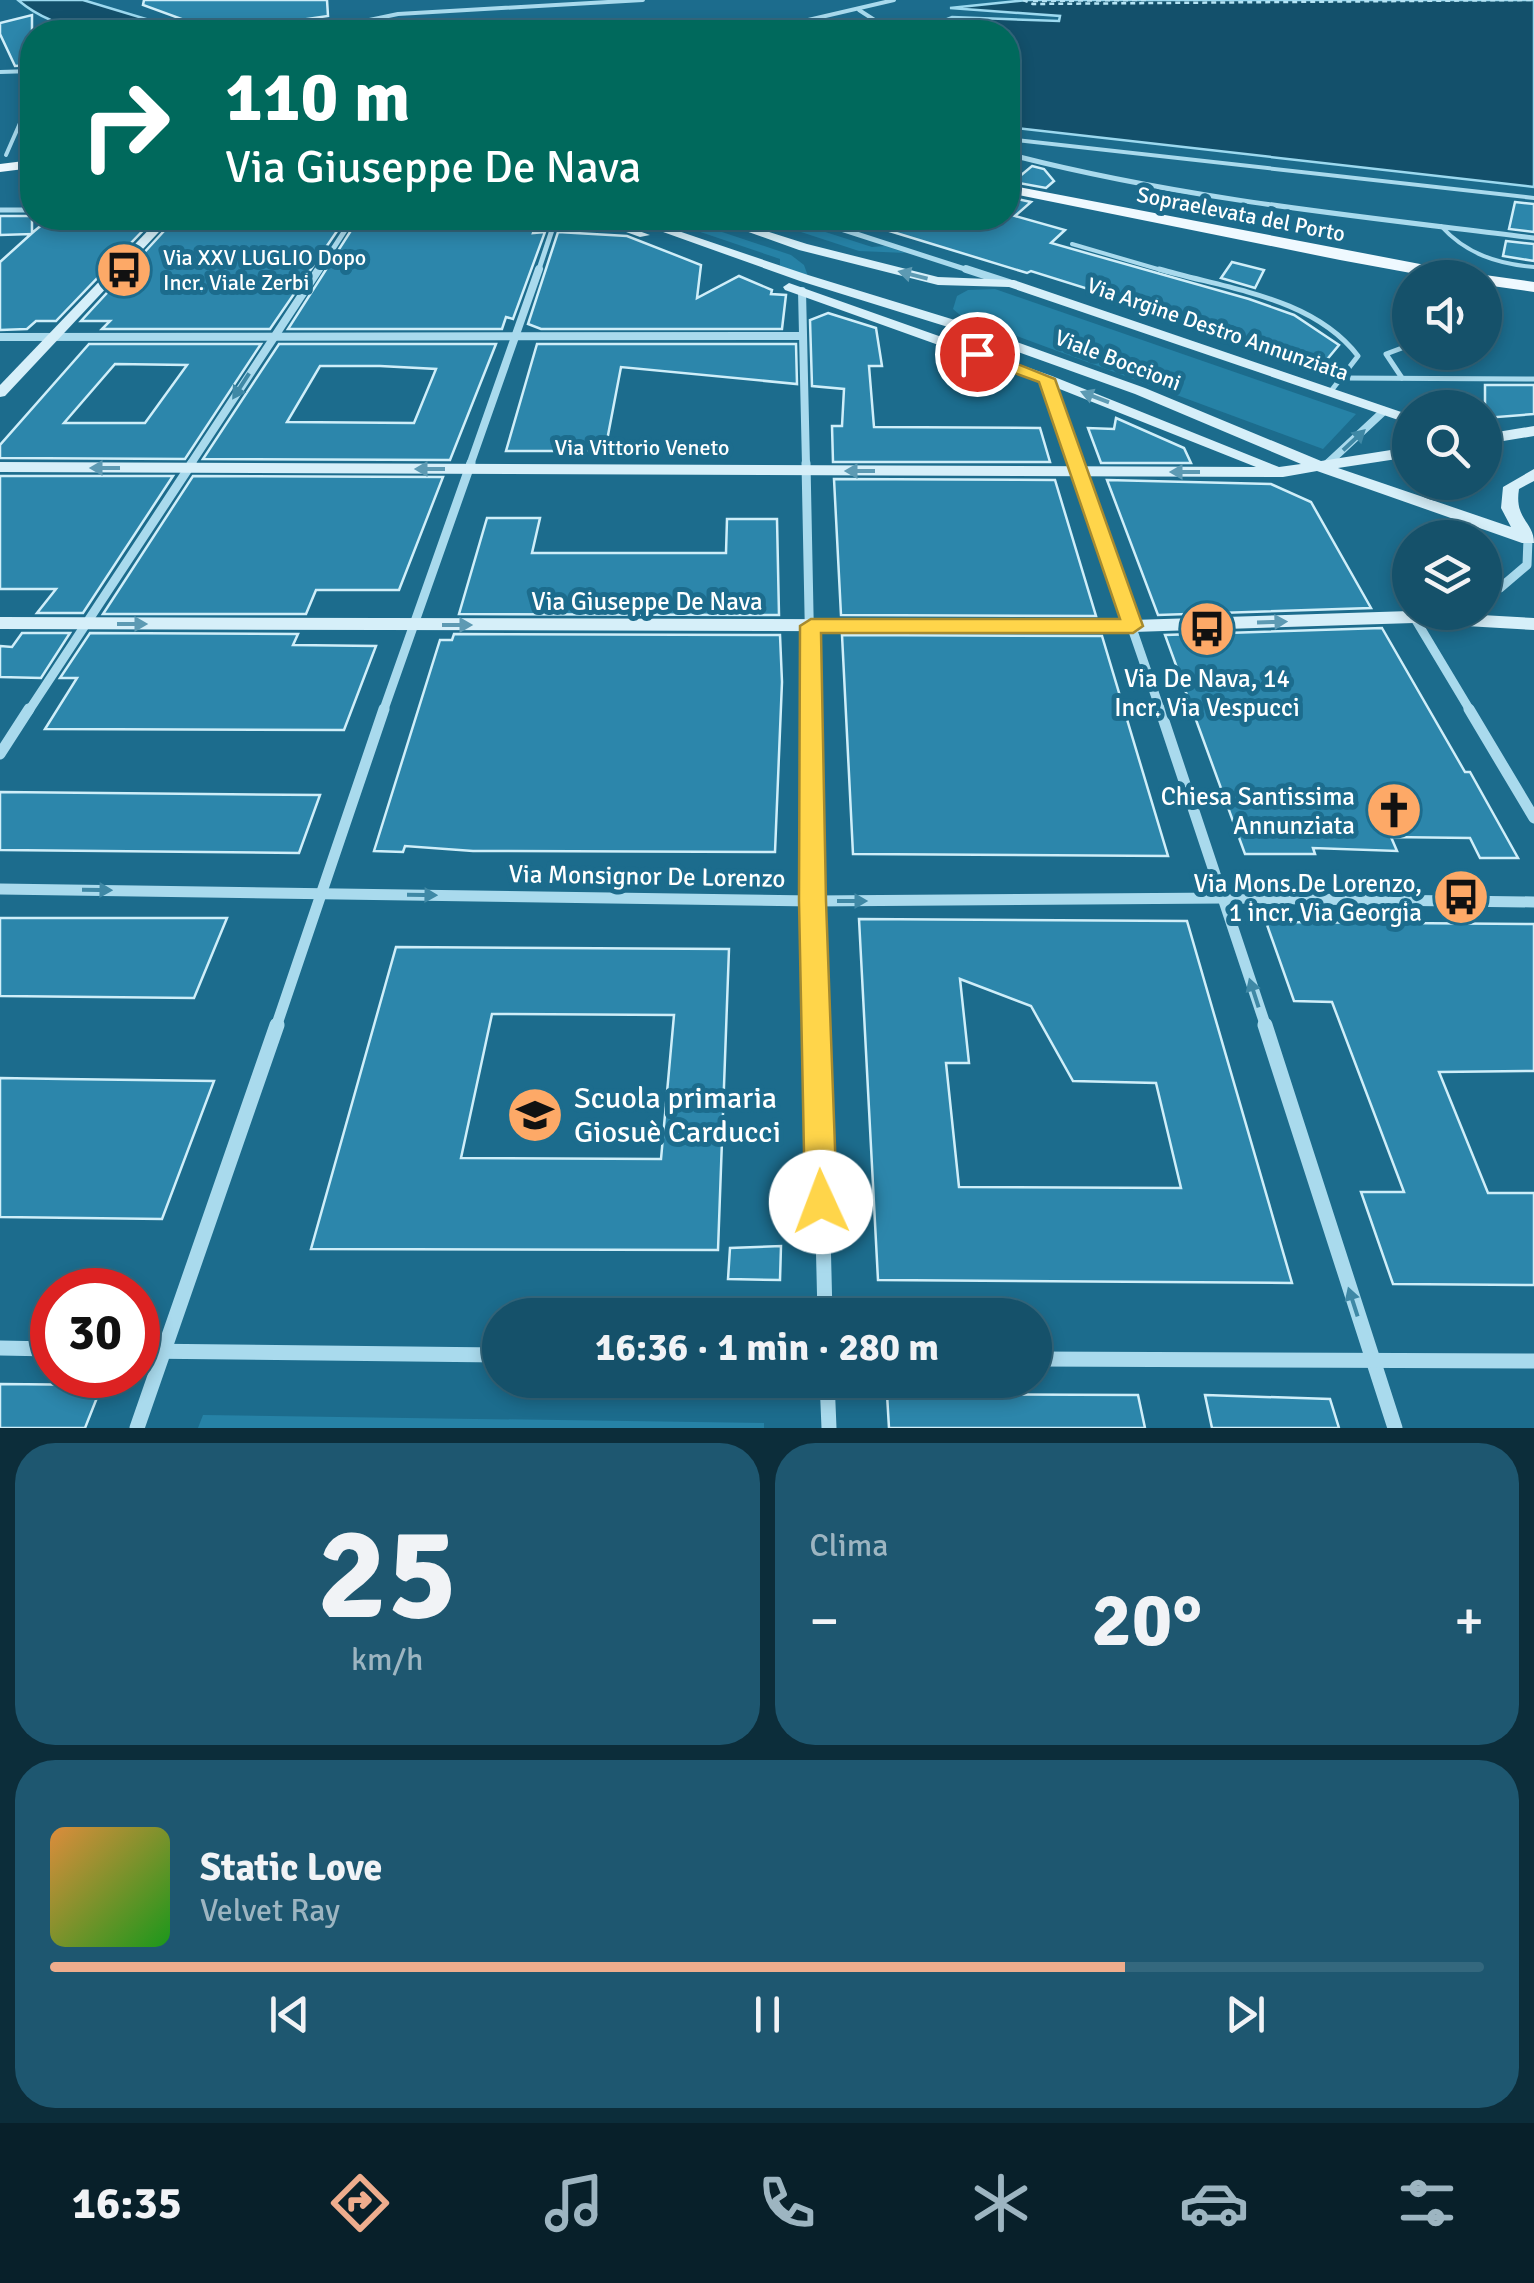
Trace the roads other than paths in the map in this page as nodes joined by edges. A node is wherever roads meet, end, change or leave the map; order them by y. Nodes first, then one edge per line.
1 (643, 0) edge
2 (894, 0) edge
3 (580, 3) edge
4 (859, 10) junction
5 (369, 20) edge
6 (810, 20) edge
7 (877, 20) edge
8 (20, 122) edge
9 (1020, 141) edge
10 (1020, 157) edge
11 (2, 159) edge
12 (1020, 192) edge
13 (1534, 198) edge
14 (1020, 201) edge
15 (1441, 226) junction
16 (155, 230) edge
17 (345, 230) edge
18 (552, 230) edge
19 (627, 230) edge
20 (665, 230) edge
21 (751, 230) edge
22 (844, 230) edge
23 (1534, 238) edge
24 (1240, 242) junction
25 (1072, 244) dead end
26 (803, 247) junction
27 (1392, 266) edge
28 (1534, 268) edge
29 (1392, 275) edge
30 (1502, 282) edge
31 (1010, 283) junction
32 (1534, 287) edge
33 (802, 291) junction
34 (1502, 293) edge
35 (1534, 297) edge
36 (953, 324) junction
37 (0, 336) edge
38 (801, 336) junction
39 (52, 337) junction
40 (273, 337) junction
41 (518, 338) junction
42 (1397, 370) edge
43 (1342, 378) junction
44 (1402, 378) junction
45 (1046, 379) junction
46 (1534, 379) edge
47 (1331, 391) junction
48 (0, 393) edge
49 (1384, 412) junction
50 (1392, 414) edge
51 (1533, 432) edge
52 (1502, 437) edge
53 (1392, 455) edge
54 (0, 468) edge
55 (187, 468) junction
56 (1323, 468) junction
57 (468, 469) junction
58 (805, 471) junction
59 (1078, 472) junction
60 (1283, 472) junction
61 (1534, 474) edge
62 (1531, 541) edge
63 (1502, 586) edge
64 (1392, 616) edge
65 (1502, 621) edge
66 (0, 623) edge
67 (86, 624) junction
68 (414, 624) junction
69 (1534, 624) edge
70 (811, 626) junction
71 (1133, 626) junction
72 (1429, 630) edge
73 (0, 754) edge
74 (1534, 818) edge
75 (0, 889) edge
76 (324, 893) junction
77 (1224, 898) junction
78 (812, 901) junction
79 (1534, 902) edge
80 (824, 1298) edge
81 (0, 1348) edge
82 (30, 1349) edge
83 (160, 1352) edge
84 (164, 1352) junction
85 (482, 1355) edge
86 (1052, 1358) edge
87 (1372, 1360) junction
88 (1534, 1361) edge
89 (828, 1398) edge
90 (136, 1428) edge
91 (829, 1428) edge
92 (1395, 1428) edge

1 - 3 street
2 - 4 street
3 - 5 street
4 - 6 street
4 - 7 street
8 - 11 lane
9 - 13 lane
10 - 15 street
12 - 24 main road, Sopraelevata del Porto
14 - 24 main road
15 - 23 street
15 - 28 lane
16 - 39 street
17 - 40 street
18 - 41 street
19 - 33 street, Viale Boccioni
20 - 36 street, Viale Boccioni
21 - 26 street, Via Argine Destro Annunziata
22 - 31 street, Via Argine Destro Annunziata
24 - 27 main road, Sopraelevata del Porto
24 - 29 main road
25 - 43 lane
31 -> 26 street, Via Argine Destro Annunziata
26 - 36 street
30 - 32 main road
31 - 47 street, Via Argine Destro Annunziata
33 - 38 street
33 - 45 street, Viale Boccioni
34 - 35 main road
36 - 56 street, Viale Boccioni
37 - 39 street
38 - 41 street
38 - 58 street
39 - 40 street
39 - 48 street
40 - 41 street
40 -> 55 street
41 - 57 street
42 - 44 lane
43 - 44 lane
43 - 47 lane
44 - 46 lane
45 - 59 street
60 -> 45 street, Viale Boccioni
47 - 49 street, Via Argine Destro Annunziata
49 - 50 street, Via Argine Destro Annunziata
56 -> 49 street
51 - 52 street
53 - 56 street, Via Vittorio Veneto
55 -> 54 street, Via Vittorio Veneto
57 -> 55 street, Via Vittorio Veneto
55 - 67 street
56 - 60 street, Via Vittorio Veneto
56 - 62 street, Viale Boccioni
57 - 58 street, Via Vittorio Veneto
57 - 68 street
59 -> 58 street, Via Vittorio Veneto
58 - 70 street
60 -> 59 street, Via Vittorio Veneto
59 - 71 street
61 - 62 street
62 - 63 street
71 -> 64 street, Via Giuseppe De Nava
65 - 69 street, Via Giuseppe De Nava
66 - 67 street, Via Giuseppe De Nava
67 -> 68 street, Via Giuseppe De Nava
67 - 73 street
68 -> 70 street, Via Giuseppe De Nava
68 - 76 street
70 - 71 street, Via Giuseppe De Nava
70 - 78 street
71 - 77 street
72 - 74 street
75 -> 76 street, Via Monsignor De Lorenzo
76 -> 78 street, Via Monsignor De Lorenzo
76 - 84 street
78 -> 77 street, Via Monsignor De Lorenzo
77 - 79 street, Via Monsignor De Lorenzo
87 -> 77 street
78 - 80 street
81 - 82 street
83 - 84 street
84 - 85 street
84 - 90 street
86 - 87 street
87 - 88 street
87 - 92 street
89 - 91 street

